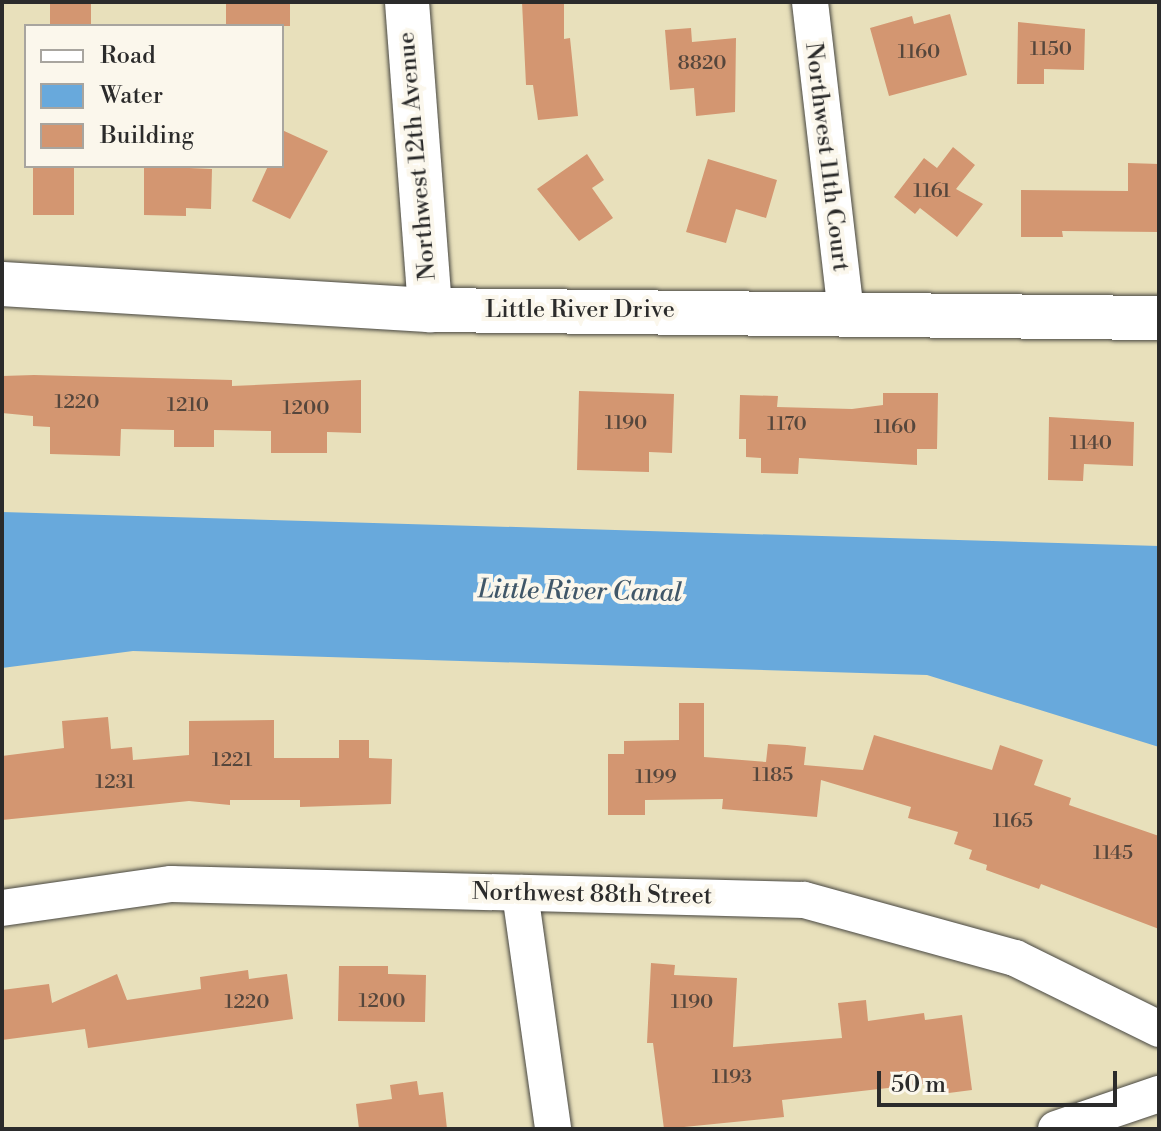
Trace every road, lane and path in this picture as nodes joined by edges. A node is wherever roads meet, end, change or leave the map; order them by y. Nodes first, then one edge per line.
1 (407, 2) edge
2 (810, 2) edge
3 (2, 284) edge
4 (430, 310) junction
5 (846, 313) junction
6 (1159, 318) edge
7 (520, 893) junction
8 (2, 908) edge
9 (1159, 1029) edge
10 (1159, 1094) edge
11 (553, 1129) edge
12 (1056, 1129) edge

1 - 4 street, Northwest 12th Avenue
2 - 5 street, Northwest 11th Court
3 - 4 street, Little River Drive
4 - 5 street, Little River Drive
5 - 6 street, Little River Drive
7 - 8 street, Northwest 88th Street
7 - 9 street, Northwest 88th Street
7 - 11 street
10 - 12 street

